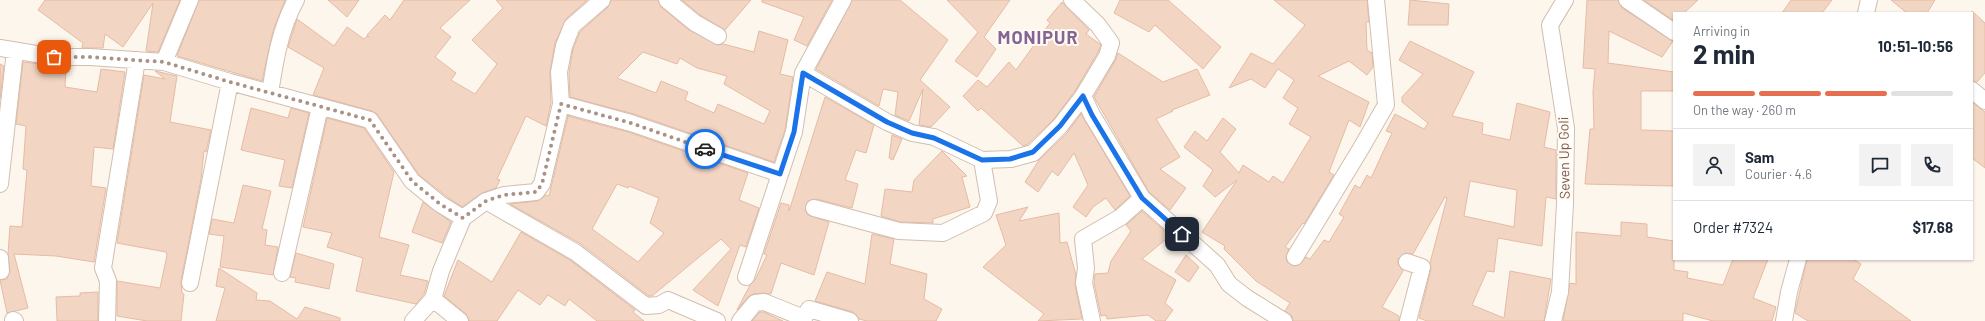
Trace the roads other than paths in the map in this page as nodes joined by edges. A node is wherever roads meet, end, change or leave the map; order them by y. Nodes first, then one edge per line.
1 (190, 0) edge
2 (296, 0) edge
3 (602, 0) edge
4 (667, 0) edge
5 (843, 0) edge
6 (1072, 0) edge
7 (1376, 0) edge
8 (1565, 0) edge
9 (1627, 0) edge
10 (1673, 31) edge
11 (718, 36) dead end
12 (7, 50) edge
13 (137, 60) junction
14 (164, 62) junction
15 (803, 73) junction
16 (230, 82) junction
17 (1973, 91) edge
18 (270, 93) junction
19 (1083, 96) junction
20 (1985, 101) edge
21 (561, 104) junction
22 (320, 107) junction
23 (982, 160) junction
24 (780, 174) junction
25 (0, 184) edge
26 (1142, 198) junction
27 (486, 201) junction
28 (814, 208) dead end
29 (463, 218) junction
30 (1295, 257) dead end
31 (1798, 260) edge
32 (1407, 262) dead end
33 (282, 273) dead end
34 (746, 277) dead end
35 (190, 283) dead end
36 (433, 299) junction
37 (803, 320) edge
38 (1785, 320) edge
39 (107, 321) edge
40 (413, 321) edge
41 (460, 321) edge
42 (717, 321) edge
43 (740, 321) edge
44 (850, 321) edge
45 (1092, 321) edge
46 (1284, 321) edge
47 (1408, 321) edge
48 (1553, 321) edge

1 - 14 street
2 - 18 street
3 - 21 street
4 - 11 street
5 - 15 street
6 - 19 street
7 - 30 street
8 - 48 street, Seven Up Goli
9 - 10 street
12 - 13 street
12 - 25 street
13 - 14 street
13 - 39 street
14 - 16 street
15 - 23 street
15 - 24 street
16 - 18 street
16 - 35 street
17 - 20 street
18 - 22 street
19 - 23 street
19 - 26 street
21 - 24 street
21 - 27 street
22 - 29 street
22 - 33 street
23 - 28 street
24 - 34 street
26 - 45 street
26 - 46 street
27 - 29 street
27 - 42 street
29 - 36 street
31 - 38 street
32 - 47 street
36 - 40 street
36 - 41 street
37 - 43 street
37 - 44 street

